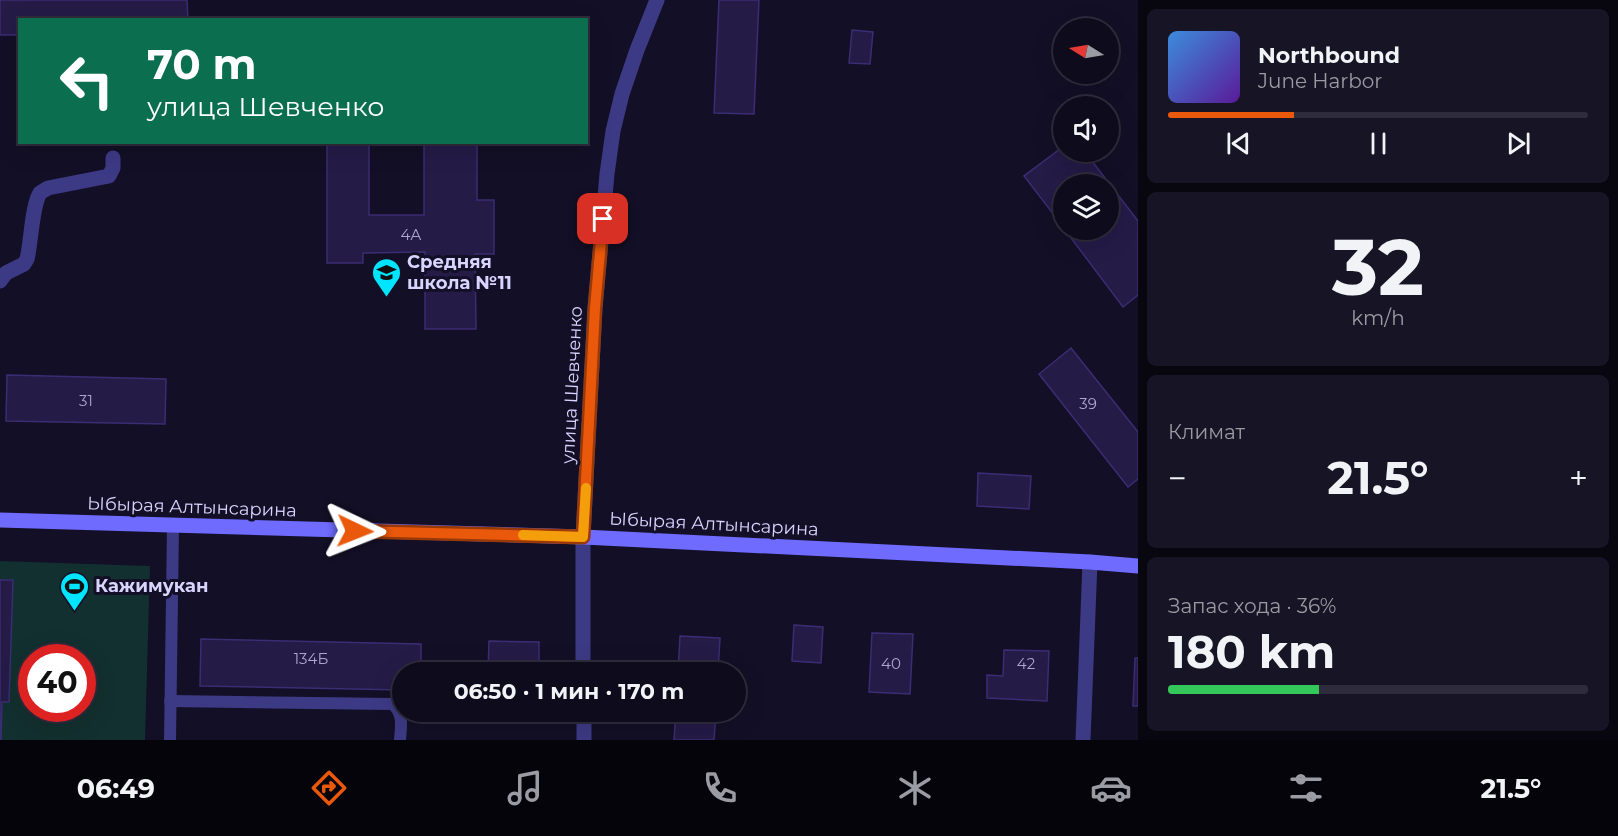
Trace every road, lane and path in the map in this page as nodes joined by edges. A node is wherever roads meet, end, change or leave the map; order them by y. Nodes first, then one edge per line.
1 (657, 0) edge
2 (112, 158) dead end
3 (0, 281) edge
4 (0, 520) edge
5 (173, 526) junction
6 (583, 537) junction
7 (1089, 562) junction
8 (1138, 566) edge
9 (584, 662) edge
10 (170, 701) junction
11 (584, 722) edge
12 (170, 740) edge
13 (400, 740) edge
14 (584, 740) edge
15 (1083, 740) edge

1 - 6 street, улица Шевченко
2 - 3 street
4 - 5 street, Ыбырая Алтынсарина
5 - 6 street, Ыбырая Алтынсарина
5 - 10 lane
6 - 7 street, Ыбырая Алтынсарина
6 - 9 street, улица Шевченко
7 - 8 street, Ыбырая Алтынсарина
7 - 15 street
10 - 12 lane
10 - 13 lane
11 - 14 street

